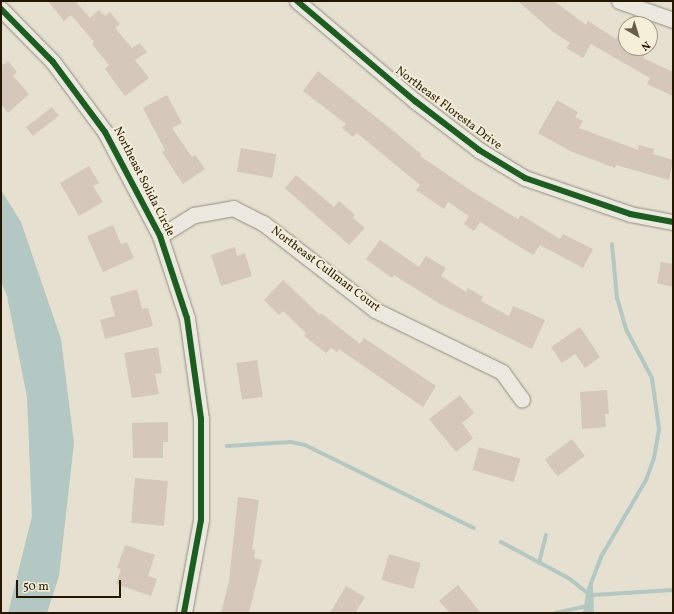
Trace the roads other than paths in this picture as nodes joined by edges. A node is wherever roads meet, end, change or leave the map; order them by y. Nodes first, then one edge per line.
1 (297, 1) edge
2 (619, 1) edge
3 (1, 10) edge
4 (673, 20) edge
5 (673, 222) edge
6 (160, 236) junction
7 (522, 400) dead end
8 (184, 613) edge

1 - 5 street, Northeast Floresta Drive
2 - 4 street
3 - 6 street, Northeast Solida Circle
6 - 7 street, Northeast Cullman Court
6 - 8 street, Northeast Solida Circle

